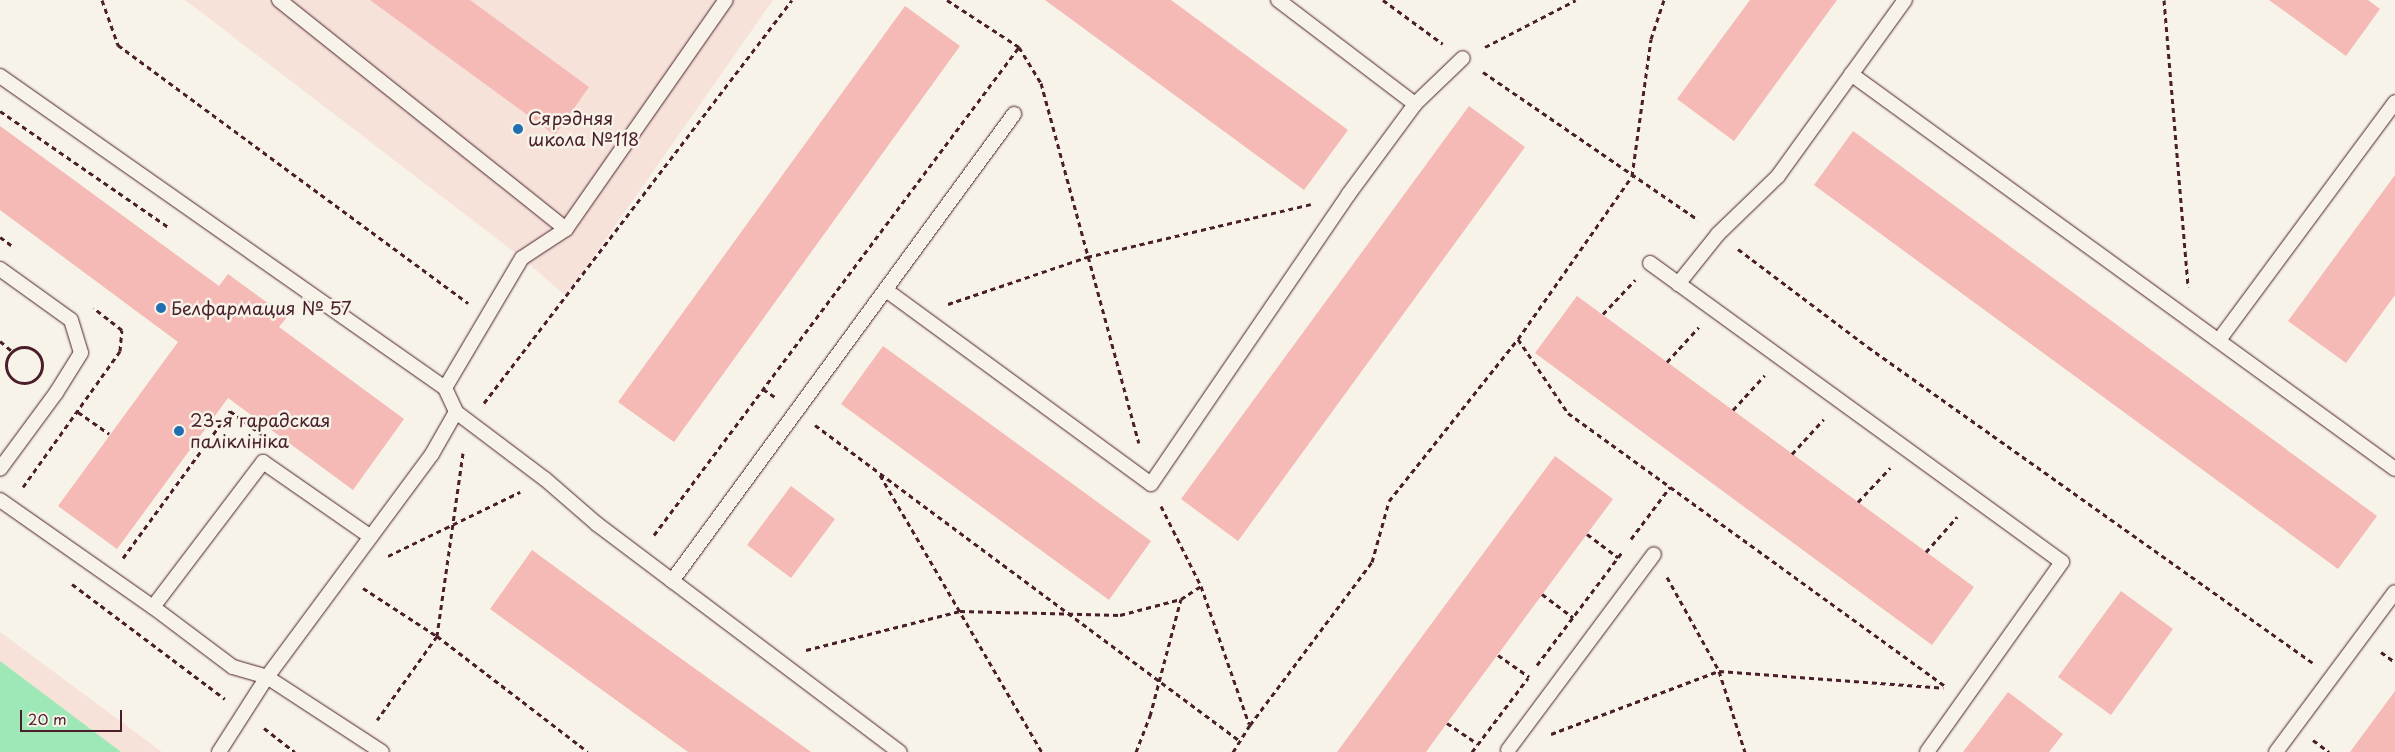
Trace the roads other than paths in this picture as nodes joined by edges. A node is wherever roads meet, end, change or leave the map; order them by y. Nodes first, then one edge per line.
1 (279, 0) edge
2 (726, 0) edge
3 (1278, 0) edge
4 (1905, 0) edge
5 (1463, 58) road end
6 (1851, 74) junction
7 (0, 76) edge
8 (2395, 102) edge
9 (1415, 104) junction
10 (1014, 114) dead end
11 (566, 229) junction
12 (1650, 263) road end
13 (0, 269) edge
14 (1678, 284) junction
15 (886, 290) junction
16 (2219, 340) junction
17 (445, 388) junction
18 (456, 412) junction
19 (0, 469) edge
20 (2395, 469) edge
21 (0, 500) edge
22 (371, 537) junction
23 (1654, 554) road end
24 (672, 580) junction
25 (2395, 592) edge
26 (153, 607) junction
27 (267, 677) junction
28 (1509, 751) edge
29 (219, 752) edge
30 (382, 752) edge
31 (900, 752) edge
32 (1927, 752) edge
33 (2276, 752) edge

1 - 11 lane
2 - 11 lane
3 - 9 lane
4 - 6 lane
5 - 9 lane
6 - 14 lane
6 - 16 lane
7 - 17 lane
8 - 16 lane
9 - 15 lane
10 - 15 lane
11 - 17 lane
12 - 14 lane
13 - 19 lane
14 - 32 lane
15 - 24 lane
16 - 20 lane
17 - 18 lane
18 - 22 lane
18 - 24 lane
21 - 26 lane
22 - 26 lane
22 - 27 lane
23 - 28 lane
24 - 31 lane
25 - 33 lane
26 - 27 lane
27 - 29 lane
27 - 30 lane

